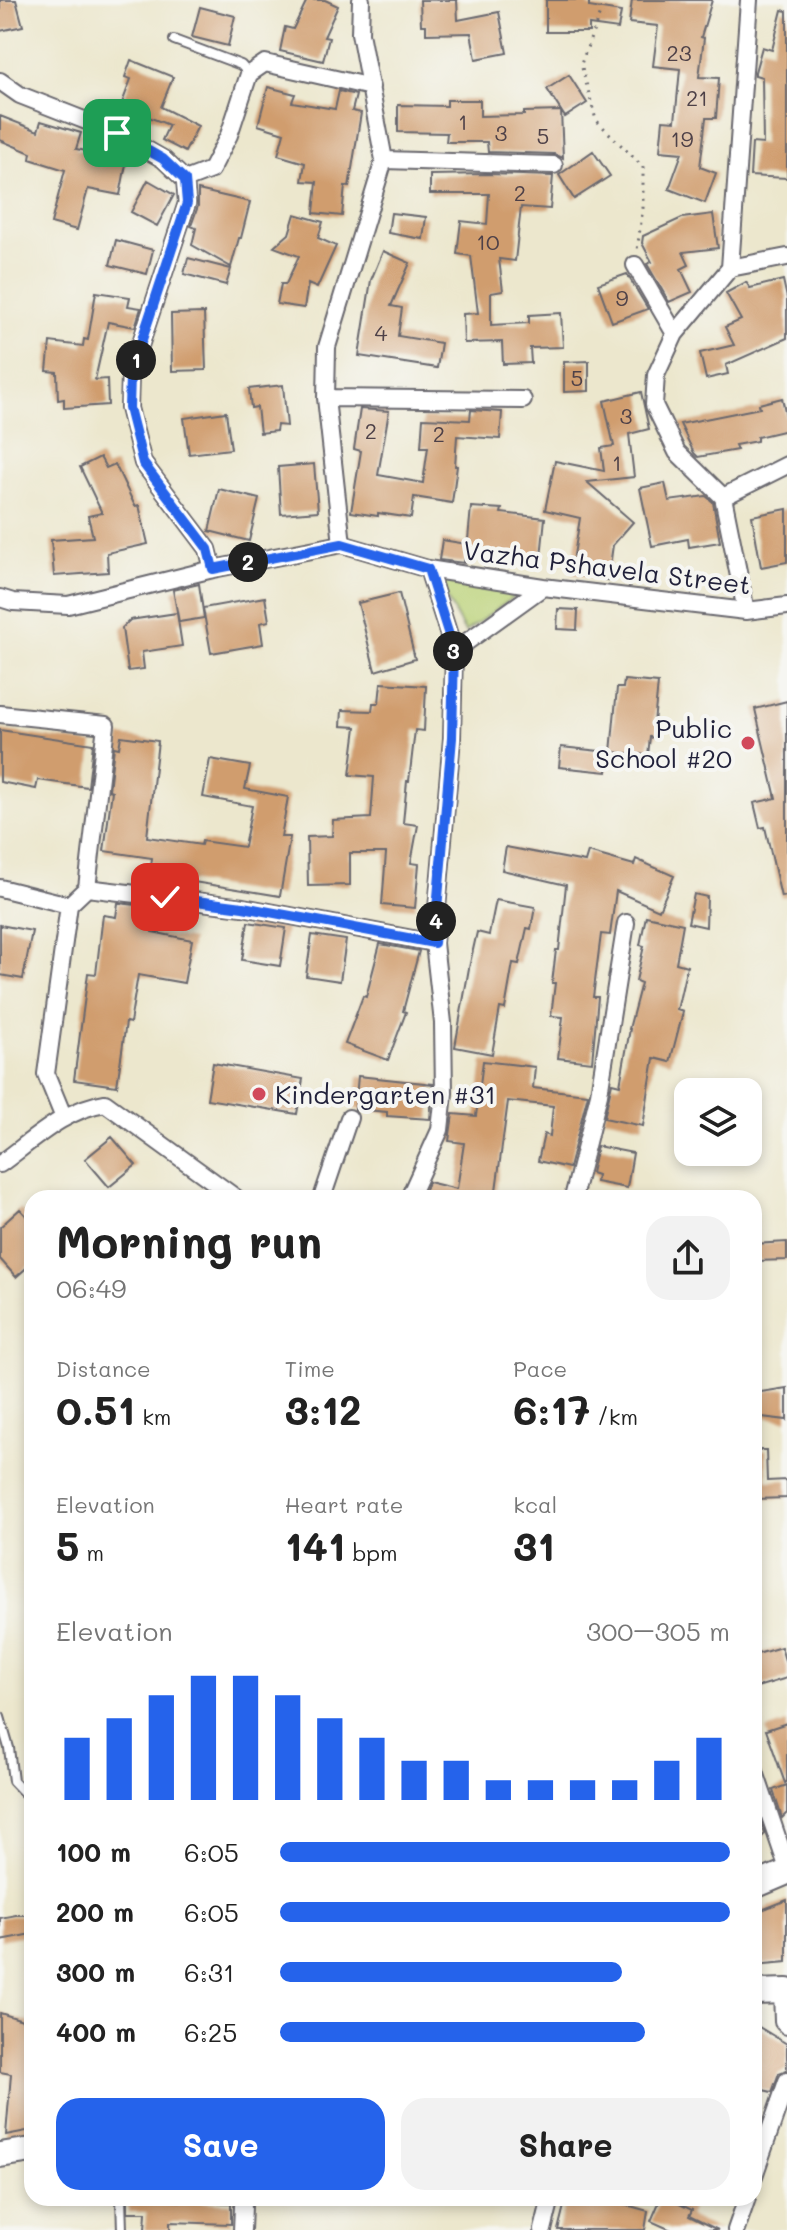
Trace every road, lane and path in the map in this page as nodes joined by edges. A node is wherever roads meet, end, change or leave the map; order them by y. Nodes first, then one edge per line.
1 (361, 0) edge
2 (597, 0) edge
3 (749, 0) edge
4 (174, 40) dead end
5 (249, 74) junction
6 (0, 81) edge
7 (371, 87) junction
8 (384, 160) junction
9 (554, 165) dead end
10 (185, 180) junction
11 (787, 257) edge
12 (635, 265) joint
13 (730, 268) junction
14 (675, 334) junction
15 (326, 398) junction
16 (523, 400) dead end
17 (787, 465) edge
18 (723, 497) junction
19 (342, 544) junction
20 (213, 569) junction
21 (428, 569) junction
22 (543, 587) junction
23 (0, 598) edge
24 (787, 606) edge
25 (746, 611) junction
26 (454, 651) junction
27 (0, 714) edge
28 (0, 888) edge
29 (87, 888) junction
30 (69, 905) junction
31 (626, 923) dead end
32 (434, 943) junction
33 (64, 1118) junction
34 (349, 1118) dead end
35 (0, 1164) edge
36 (225, 1190) edge
37 (325, 1190) edge
38 (413, 1190) edge
39 (575, 1190) edge
40 (0, 1717) edge
41 (24, 1793) edge
42 (762, 1793) edge
43 (787, 1866) edge
44 (787, 1872) edge
45 (762, 1883) edge
46 (784, 1991) edge
47 (762, 1992) edge
48 (787, 2026) edge
49 (787, 2081) edge
50 (24, 2151) edge
51 (762, 2153) edge
52 (0, 2155) edge
53 (24, 2161) edge
54 (0, 2165) edge
55 (121, 2206) edge
56 (243, 2206) dead end
57 (549, 2206) edge
58 (744, 2206) edge
59 (122, 2230) edge
60 (242, 2230) edge
61 (543, 2230) edge
62 (736, 2230) edge

1 - 7 street
2 - 12 path
3 - 13 street
4 - 5 lane
5 - 7 street
5 - 10 street
6 - 10 street
7 - 8 street
8 - 9 street
8 - 15 street
10 - 20 street
11 - 13 street
12 - 14 street
13 - 14 street
14 - 18 street
15 - 16 street
15 - 19 street
17 - 18 street
18 - 25 street
19 - 20 street, Vazha Pshavela Street
19 - 21 street, Vazha Pshavela Street
20 - 23 street, Vazha Pshavela Street
21 - 22 street, Vazha Pshavela Street
21 - 26 street
22 - 25 street, Vazha Pshavela Street
22 - 26 street
24 - 25 street, Vazha Pshavela Street
26 - 32 street
27 - 29 street
28 - 30 street
29 - 30 street
29 - 32 street
30 - 33 street
31 - 39 street
32 - 38 street
33 - 35 street
33 - 36 street
34 - 37 street
40 - 41 lane
42 - 43 street
44 - 45 main road
46 - 47 main road
46 - 48 street
49 - 51 street
50 - 52 main road
53 - 54 main road
55 - 59 lane
56 - 60 street
57 - 61 street
58 - 62 street

